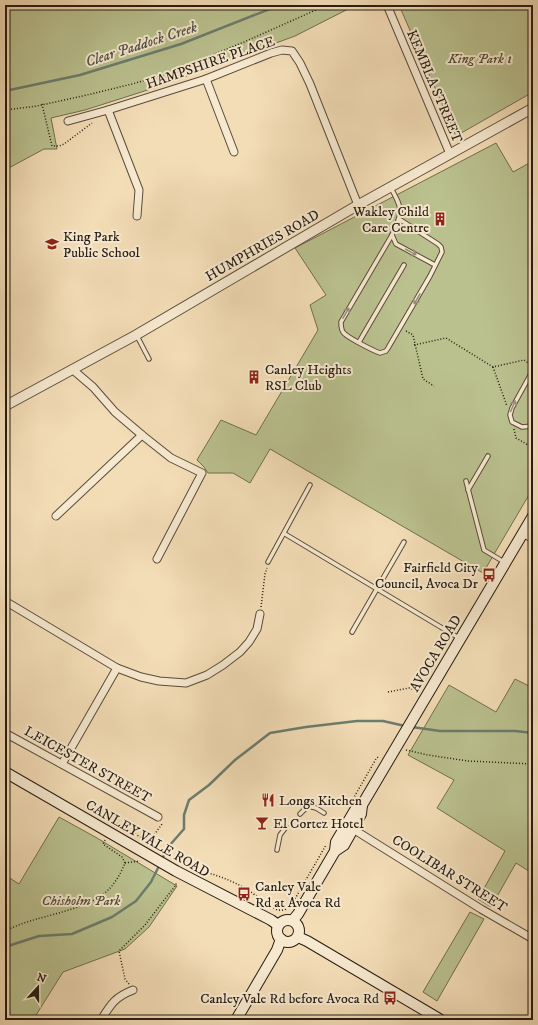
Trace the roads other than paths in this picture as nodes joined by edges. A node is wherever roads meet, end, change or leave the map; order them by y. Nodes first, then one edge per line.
1 (387, 5) edge
2 (206, 79) junction
3 (533, 108) edge
4 (108, 110) junction
5 (68, 121) dead end
6 (234, 152) dead end
7 (450, 154) junction
8 (391, 186) junction
9 (358, 205) junction
10 (137, 216) dead end
11 (399, 219) junction
12 (392, 235) junction
13 (404, 265) dead end
14 (435, 265) junction
15 (136, 335) junction
16 (359, 342) junction
17 (148, 359) dead end
18 (72, 369) junction
19 (533, 370) edge
20 (5, 406) edge
21 (533, 426) edge
22 (142, 435) junction
23 (488, 456) dead end
24 (466, 481) dead end
25 (310, 485) dead end
26 (468, 490) junction
27 (56, 516) dead end
28 (533, 516) edge
29 (523, 533) junction
30 (285, 534) junction
31 (533, 539) edge
32 (404, 542) dead end
33 (157, 559) dead end
34 (268, 562) road end
35 (505, 562) junction
36 (378, 589) junction
37 (5, 601) edge
38 (260, 614) road end
39 (352, 632) dead end
40 (460, 639) junction
41 (117, 668) junction
42 (5, 733) edge
43 (62, 764) junction
44 (5, 772) edge
45 (362, 805) junction
46 (324, 813) dead end
47 (300, 814) dead end
48 (160, 820) road end
49 (286, 828) dead end
50 (353, 829) junction
51 (278, 850) dead end
52 (335, 851) junction
53 (293, 920) junction
54 (278, 925) junction
55 (298, 937) junction
56 (281, 939) junction
57 (533, 939) edge
58 (134, 990) road end
59 (101, 1020) edge
60 (236, 1020) edge
61 (442, 1020) edge

1 - 7 street, KEMBLA STREET
2 - 4 street, HAMPSHIRE PLACE
2 - 6 street
2 - 9 street, HAMPSHIRE PLACE
3 - 7 street, HUMPHRIES ROAD
4 - 5 street, HAMPSHIRE PLACE
4 - 10 street
7 - 8 street, HUMPHRIES ROAD
8 - 9 street, HUMPHRIES ROAD
8 - 11 lane
9 - 15 street, HUMPHRIES ROAD
11 - 12 lane
11 - 14 lane
12 -> 14 lane
16 -> 12 lane
13 - 16 lane
14 -> 16 lane
15 - 17 lane
15 - 18 street, HUMPHRIES ROAD
18 - 20 street, HUMPHRIES ROAD
18 - 22 street
21 -> 19 lane
22 - 27 street
22 - 33 street
23 - 26 lane
24 - 26 lane
25 - 30 lane
26 - 35 lane
28 - 29 main road, AVOCA ROAD
29 - 31 street
29 - 35 main road, AVOCA ROAD
30 - 34 lane
30 - 36 lane
32 - 36 lane
35 - 40 main road, AVOCA ROAD
36 - 39 lane
36 - 40 lane
37 - 41 street
38 - 41 street
40 - 45 main road, AVOCA ROAD
41 - 43 street
42 - 43 street, LEICESTER STREET
43 - 48 street, LEICESTER STREET
44 - 54 main road, CANLEY VALE ROAD
45 - 50 main road, AVOCA ROAD
45 - 52 main road, AVOCA ROAD
46 - 47 lane
49 - 51 lane
50 - 52 main road, AVOCA ROAD
50 - 57 street, COOLIBAR STREET
52 - 53 main road, AVOCA ROAD
53 - 54 main road
53 - 55 main road
54 - 56 main road
55 - 56 main road
55 - 61 main road
56 - 60 main road
58 - 59 street

